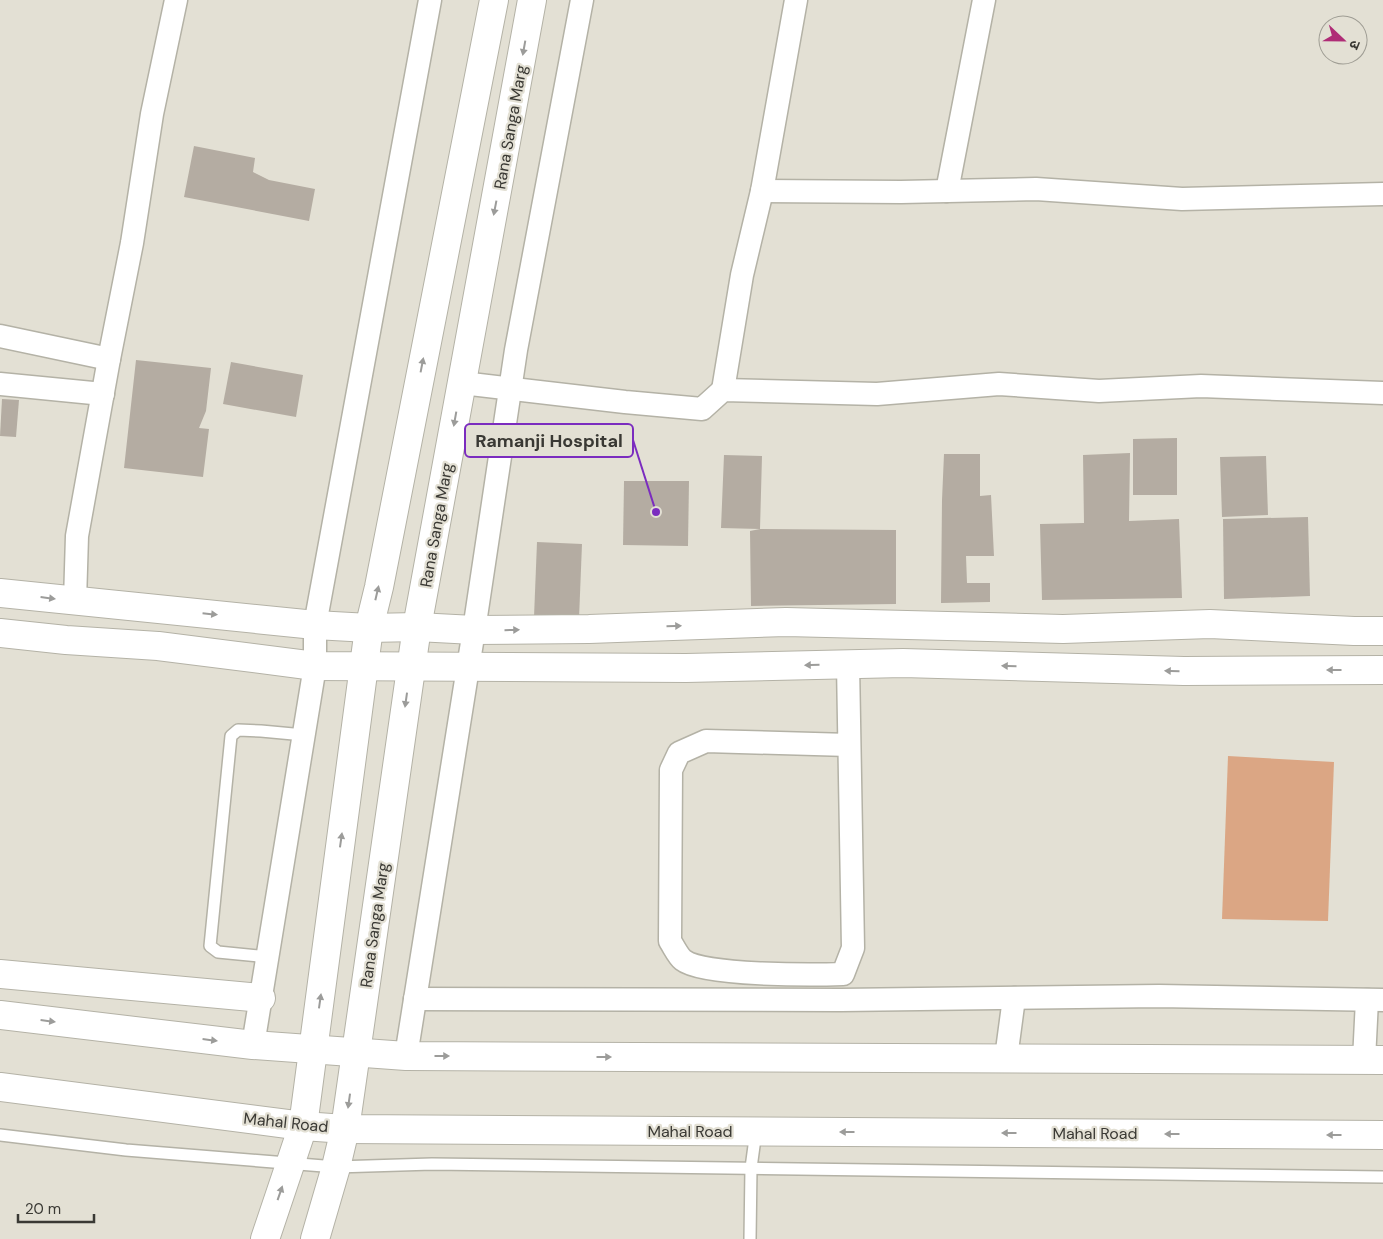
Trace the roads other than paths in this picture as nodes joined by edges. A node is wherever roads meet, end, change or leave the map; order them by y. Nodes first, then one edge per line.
1 (176, 0) edge
2 (430, 0) edge
3 (494, 0) edge
4 (532, 0) edge
5 (582, 0) edge
6 (796, 0) edge
7 (984, 0) edge
8 (762, 191) junction
9 (947, 191) junction
10 (1383, 194) edge
11 (0, 336) edge
12 (109, 359) junction
13 (462, 383) junction
14 (0, 384) edge
15 (511, 388) junction
16 (723, 390) junction
17 (1383, 393) edge
18 (103, 394) junction
19 (0, 593) edge
20 (75, 601) junction
21 (315, 625) junction
22 (369, 628) junction
23 (417, 628) junction
24 (474, 630) junction
25 (1383, 631) edge
26 (0, 633) edge
27 (848, 664) junction
28 (315, 666) junction
29 (364, 666) junction
30 (411, 666) junction
31 (468, 666) junction
32 (1383, 670) edge
33 (304, 735) junction
34 (849, 745) junction
35 (268, 958) junction
36 (0, 974) edge
37 (843, 974) junction
38 (261, 998) junction
39 (1014, 998) junction
40 (415, 999) junction
41 (841, 1000) junction
42 (1375, 1000) edge
43 (0, 1015) edge
44 (253, 1045) junction
45 (313, 1050) junction
46 (356, 1053) junction
47 (406, 1056) junction
48 (1006, 1058) junction
49 (1373, 1060) edge
50 (0, 1087) edge
51 (303, 1126) junction
52 (345, 1129) junction
53 (756, 1131) junction
54 (0, 1135) edge
55 (1383, 1135) edge
56 (290, 1163) junction
57 (336, 1167) junction
58 (751, 1168) junction
59 (1383, 1177) edge
60 (265, 1239) edge
61 (315, 1239) edge
62 (750, 1239) edge

1 - 12 street
2 - 21 street
22 -> 3 main road
4 -> 13 main road, Rana Sanga Marg
5 - 15 street
6 - 8 street
7 - 9 street
8 - 9 street
8 - 16 street
9 - 10 street
11 - 12 street
12 - 18 street
13 - 15 street
13 -> 23 main road, Rana Sanga Marg
14 - 18 street
15 - 16 street
15 - 24 street
16 - 17 street
18 - 20 street
19 -> 20 main road
20 -> 21 main road
21 - 22 main road
21 - 28 street
22 - 23 main road
22 - 29 main road
23 - 24 main road
23 - 30 main road, Rana Sanga Marg
24 -> 25 main road
24 - 31 street
26 - 28 main road
27 -> 31 main road
32 -> 27 main road
27 - 34 street
28 - 29 main road
28 - 33 street
29 - 30 main road
45 -> 29 main road
30 - 31 main road
30 -> 46 main road, Rana Sanga Marg
31 - 40 street
33 - 35 street
33 - 35 lane
34 - 37 street
34 - 37 street
35 - 38 street
36 - 38 main road
37 - 41 street
38 - 44 street
39 - 41 street
39 - 42 street
39 - 48 street
40 - 41 street
40 - 47 street
42 - 49 street
43 -> 44 main road
44 - 45 main road
45 - 46 main road
45 - 51 main road
46 - 47 main road
46 -> 52 main road, Rana Sanga Marg
47 -> 48 main road
48 - 49 main road
50 - 51 main road, Mahal Road
51 - 52 main road, Mahal Road
51 - 56 main road
52 - 53 main road, Mahal Road
52 - 57 main road, Rana Sanga Marg
55 -> 53 main road, Mahal Road
53 - 58 lane
54 - 56 lane
56 - 57 lane
60 -> 56 main road
57 - 58 lane
57 - 61 main road, Rana Sanga Marg
58 - 59 lane
58 - 62 lane

